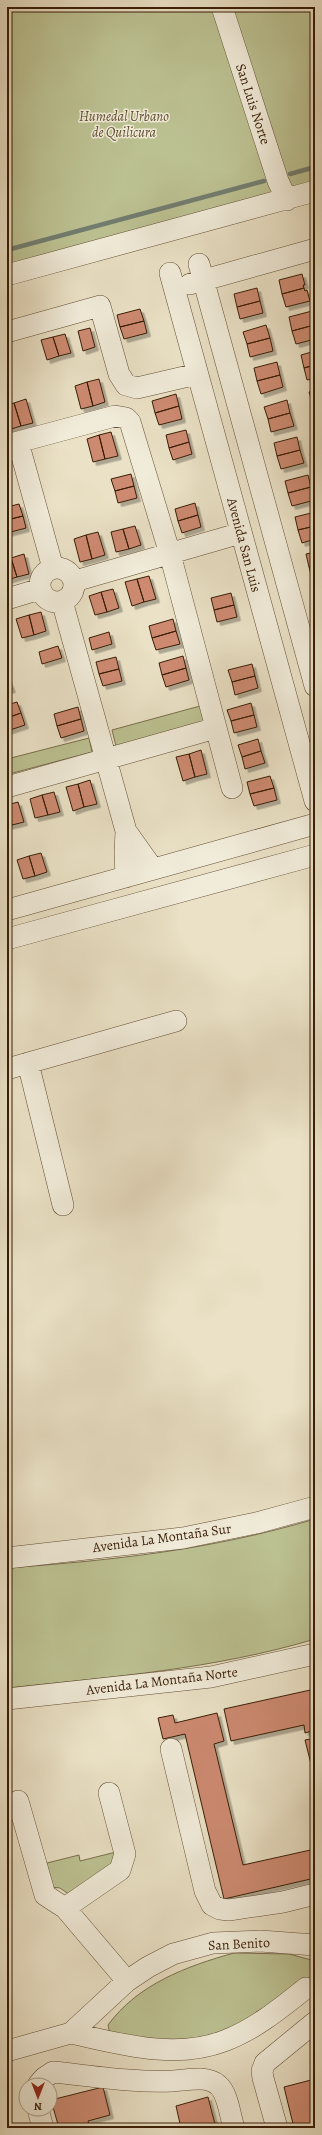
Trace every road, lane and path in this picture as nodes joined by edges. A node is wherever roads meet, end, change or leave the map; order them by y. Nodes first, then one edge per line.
1 (222, 7) edge
2 (315, 191) edge
3 (286, 200) junction
4 (315, 249) edge
5 (200, 272) junction
6 (7, 275) edge
7 (7, 332) edge
8 (197, 374) junction
9 (12, 444) edge
10 (241, 533) junction
11 (170, 554) junction
12 (53, 568) junction
13 (75, 581) junction
14 (40, 589) junction
15 (7, 598) edge
16 (62, 602) junction
17 (315, 686) edge
18 (216, 728) junction
19 (106, 759) junction
20 (311, 774) edge
21 (7, 787) edge
22 (232, 788) dead end
23 (315, 801) edge
24 (315, 824) edge
25 (126, 832) junction
26 (315, 855) edge
27 (153, 869) junction
28 (126, 877) junction
29 (7, 910) edge
30 (7, 939) edge
31 (176, 1021) dead end
32 (28, 1063) junction
33 (7, 1069) edge
34 (64, 1205) dead end
35 (315, 1507) edge
36 (7, 1558) edge
37 (315, 1654) edge
38 (7, 1700) edge
39 (171, 1749) dead end
40 (109, 1793) dead end
41 (18, 1801) dead end
42 (315, 1894) edge
43 (65, 1908) junction
44 (315, 1945) edge
45 (127, 1981) junction
46 (306, 1988) dead end
47 (290, 2002) junction
48 (311, 2024) edge
49 (72, 2033) junction
50 (139, 2046) junction
51 (7, 2051) edge
52 (46, 2077) edge
53 (134, 2079) junction
54 (40, 2117) edge
55 (43, 2128) edge
56 (234, 2128) edge
57 (277, 2128) edge

1 - 3 street, San Luis Norte
2 - 3 street
3 - 6 street
4 - 5 street
5 - 8 street, Avenida San Luis
5 - 17 street
7 - 8 street
8 - 10 street, Avenida San Luis
9 - 11 street
9 - 12 street
10 - 11 street
10 - 20 street, Avenida San Luis
11 - 13 street
11 - 18 street
12 - 13 street
12 - 14 street
13 - 16 street
14 - 15 street
14 - 16 street
16 - 19 street
18 - 19 street
18 - 22 street
19 - 21 street
19 - 25 street
20 - 23 street, Avenida San Luis
24 - 27 street
25 - 27 street
25 - 28 street
26 - 30 street
27 - 28 street
28 - 29 street
31 - 32 street
32 - 33 street
32 - 34 street
35 - 36 street, Avenida La Montaña Sur
37 - 38 street, Avenida La Montaña Norte
39 - 42 street
40 - 43 street
41 - 43 street
43 - 45 street
44 - 45 street, San Benito
45 - 49 street, San Benito
46 - 47 street, San Benito
47 - 48 street
47 - 50 street, San Benito
48 - 57 street
49 - 50 street, San Benito
49 - 51 street, San Benito
50 - 53 street
52 - 53 street
53 - 56 street
54 - 55 street

